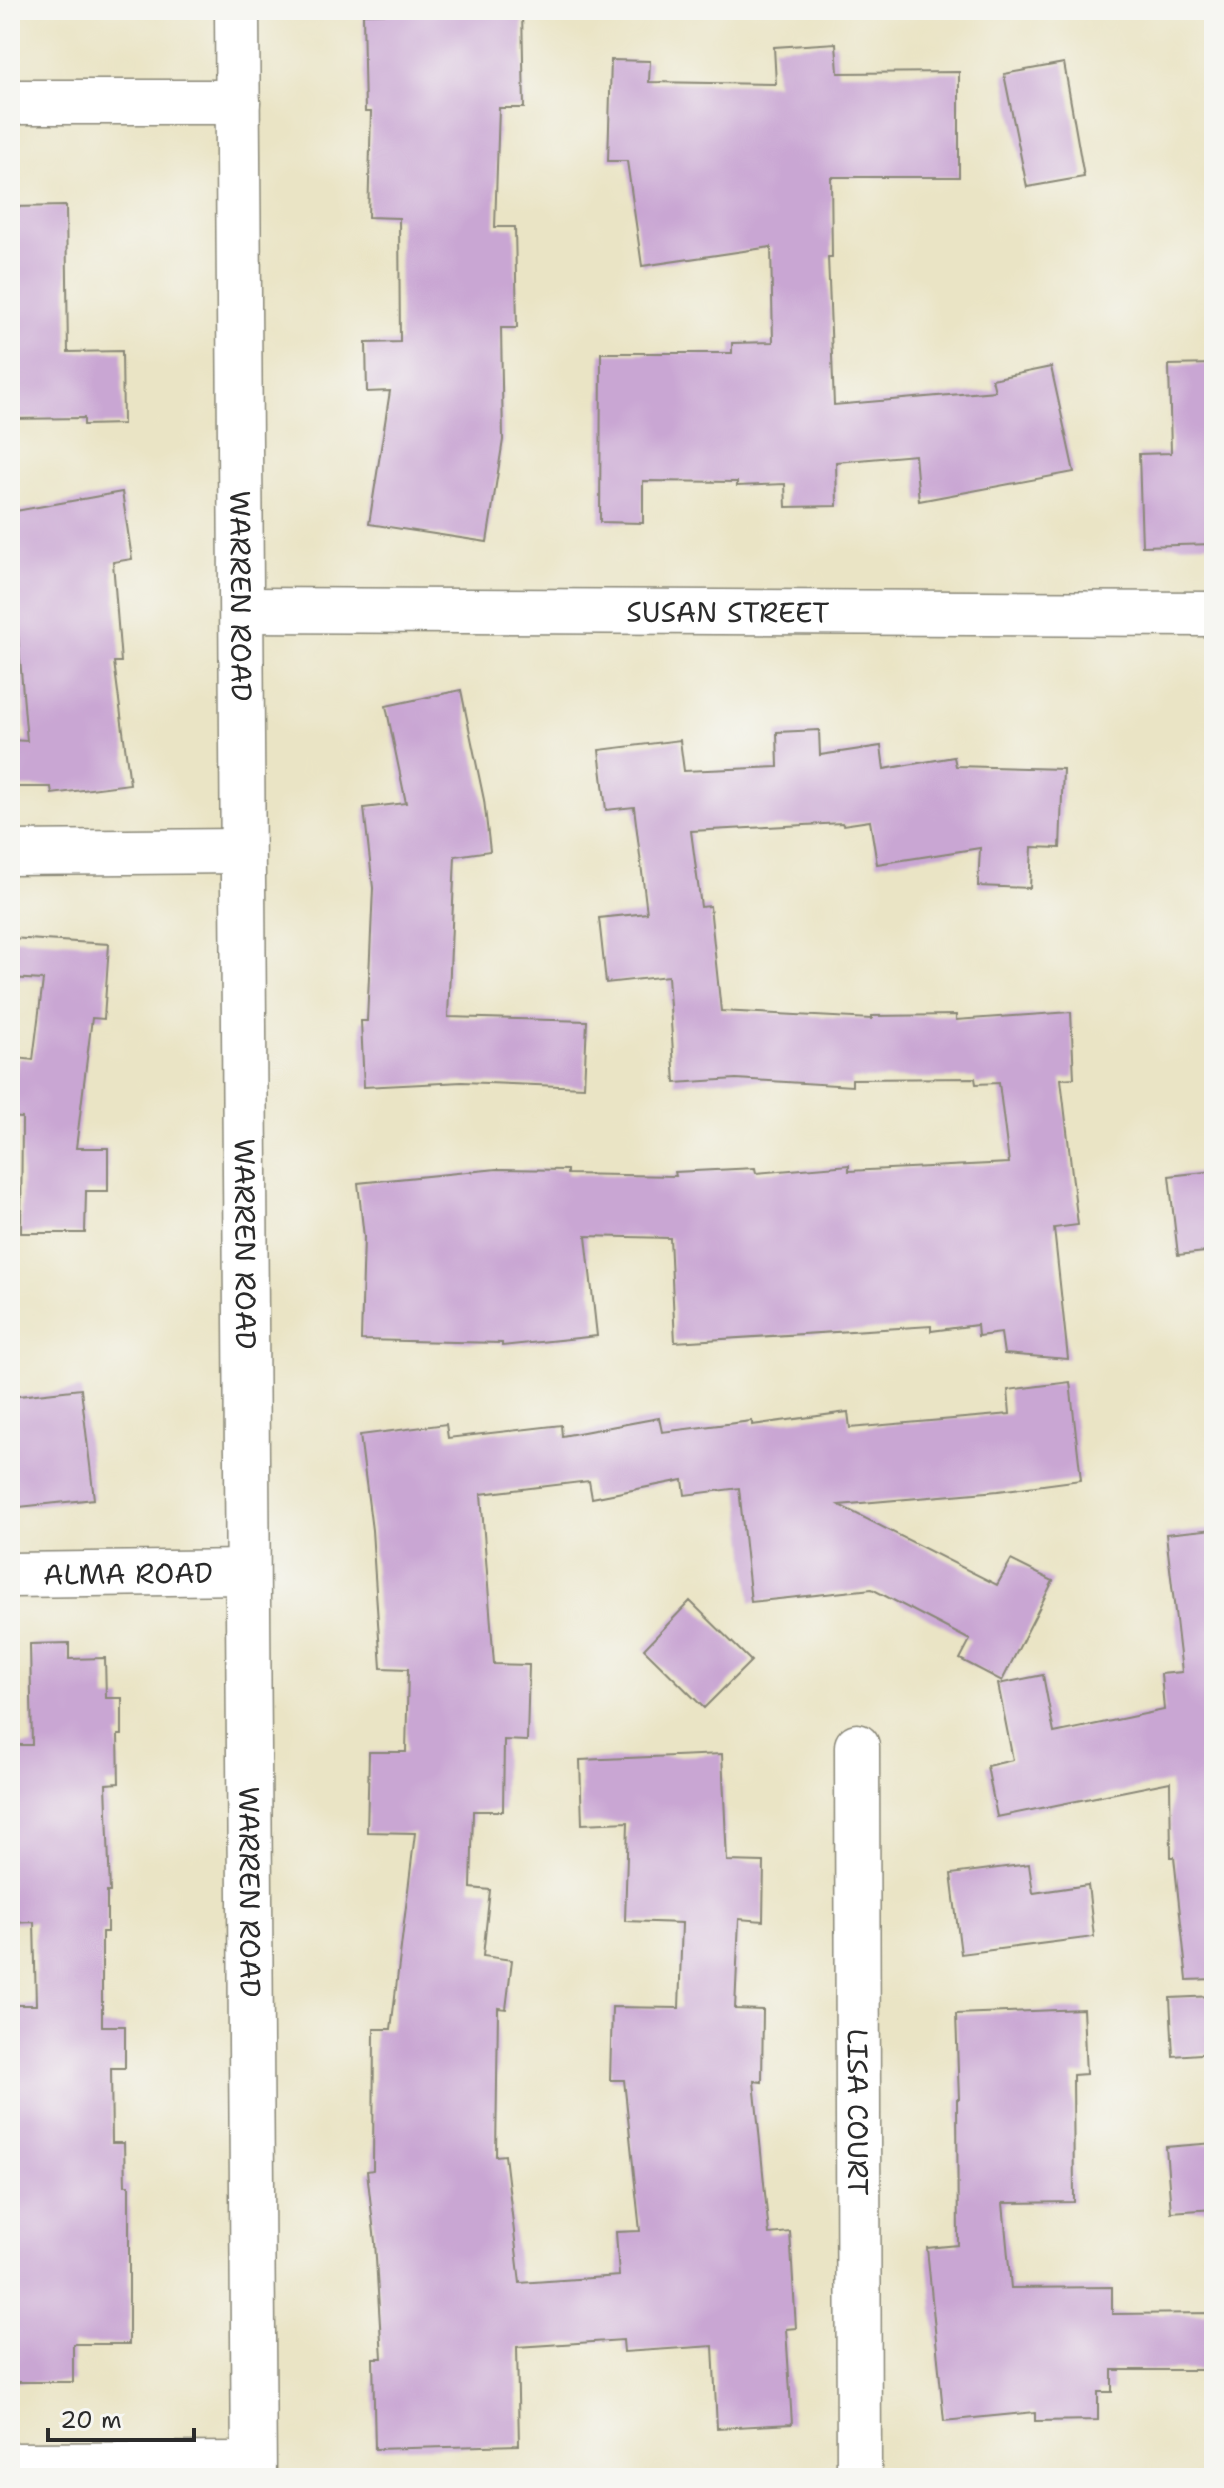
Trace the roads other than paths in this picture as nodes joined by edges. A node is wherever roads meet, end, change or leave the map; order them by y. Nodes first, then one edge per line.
1 (237, 10) edge
2 (10, 102) edge
3 (238, 102) junction
4 (242, 610) junction
5 (1214, 614) edge
6 (242, 851) junction
7 (10, 853) edge
8 (247, 1572) junction
9 (10, 1575) edge
10 (857, 1746) dead end
11 (10, 2465) edge
12 (254, 2471) edge
13 (859, 2478) edge

1 - 3 street, WARREN ROAD
2 - 3 street
3 - 4 street, WARREN ROAD
4 - 5 street, SUSAN STREET
4 - 6 street, WARREN ROAD
6 - 7 street
6 - 8 street, WARREN ROAD
8 - 9 street, ALMA ROAD
8 - 12 street, WARREN ROAD
10 - 13 street, LISA COURT
11 - 12 street

